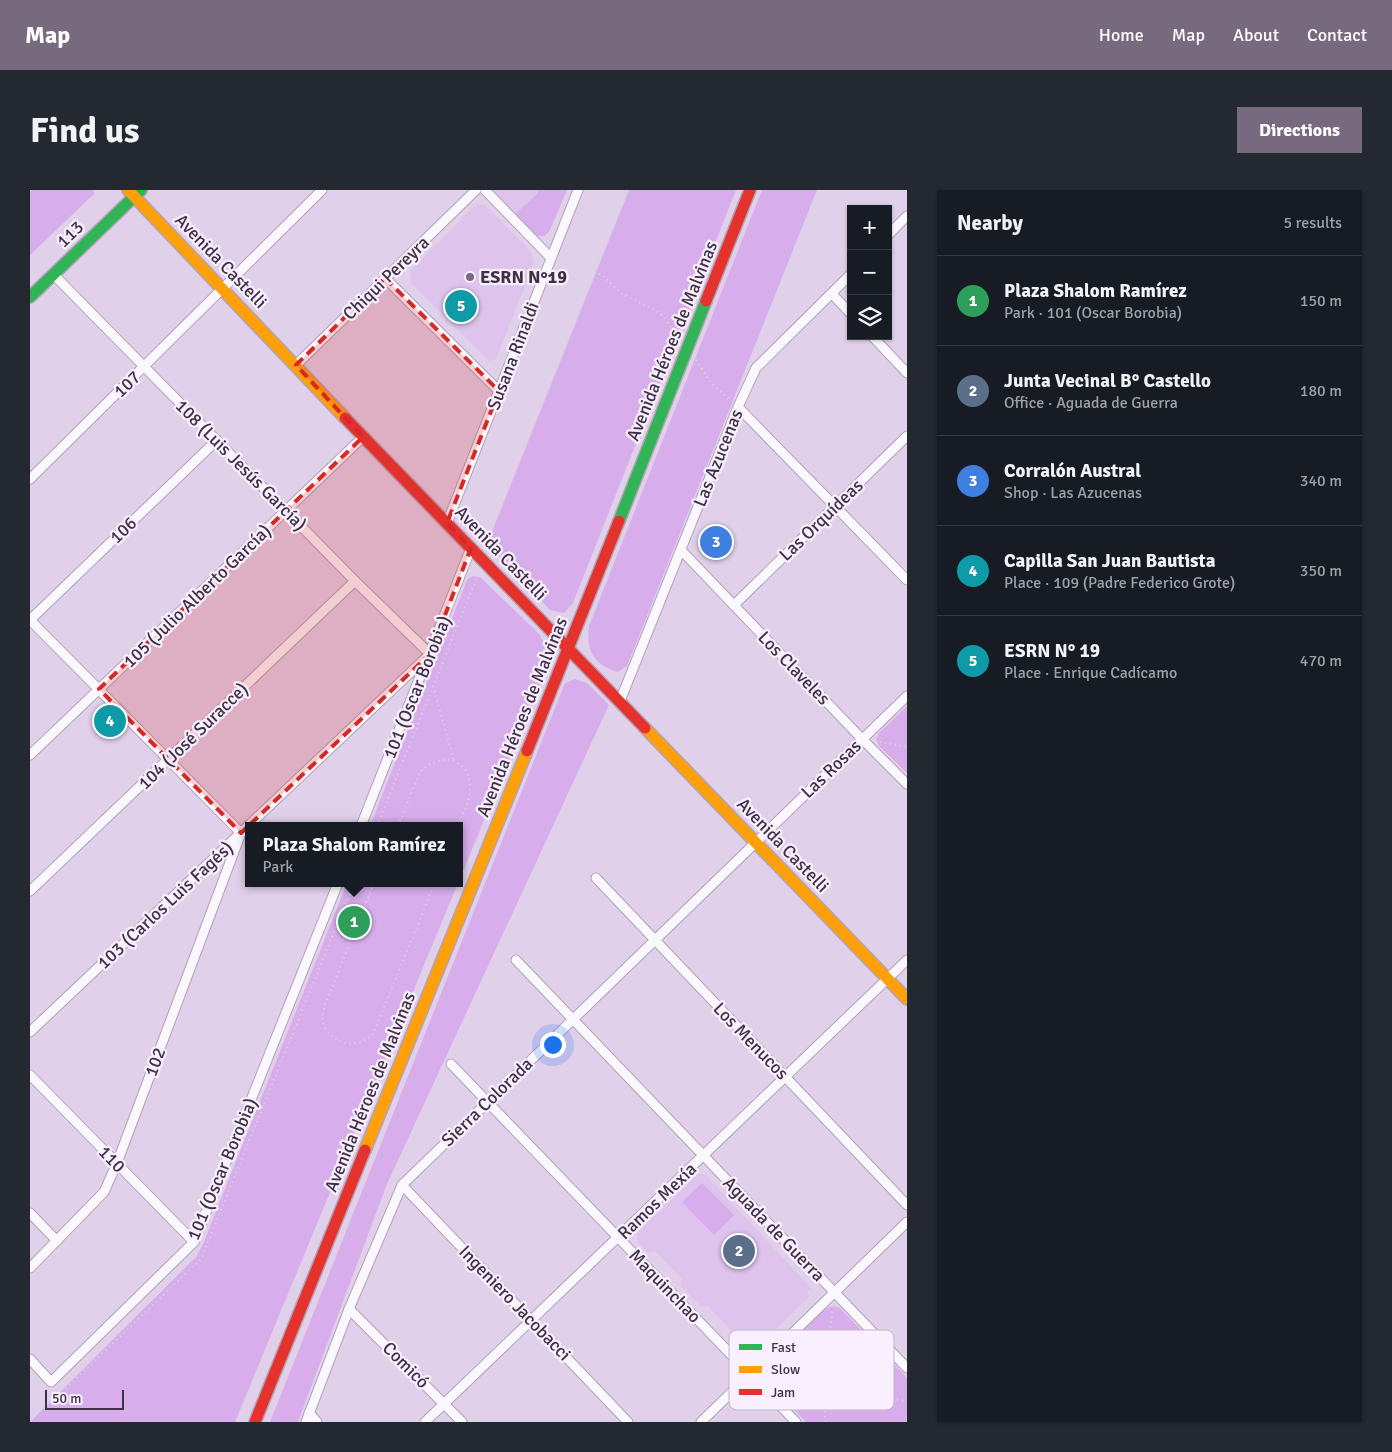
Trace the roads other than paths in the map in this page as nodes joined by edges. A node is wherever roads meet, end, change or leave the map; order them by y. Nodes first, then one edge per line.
1 (322, 190) edge
2 (476, 190) edge
3 (485, 190) edge
4 (578, 190) edge
5 (750, 190) edge
6 (134, 192) edge
7 (907, 216) edge
8 (892, 232) edge
9 (551, 258) junction
10 (53, 274) junction
11 (385, 278) junction
12 (847, 278) edge
13 (224, 289) junction
14 (832, 294) junction
15 (30, 297) edge
16 (847, 310) edge
17 (876, 340) edge
18 (296, 365) junction
19 (145, 367) junction
20 (907, 373) edge
21 (499, 391) junction
22 (738, 407) junction
23 (907, 436) edge
24 (363, 437) junction
25 (217, 440) junction
26 (30, 479) edge
27 (835, 506) junction
28 (287, 511) junction
29 (447, 523) junction
30 (471, 548) junction
31 (682, 550) junction
32 (907, 580) edge
33 (355, 581) junction
34 (734, 605) junction
35 (30, 620) edge
36 (569, 648) junction
37 (430, 654) junction
38 (99, 690) junction
39 (907, 696) edge
40 (620, 701) junction
41 (862, 739) junction
42 (30, 755) edge
43 (168, 759) junction
44 (907, 784) edge
45 (253, 822) edge
46 (363, 822) edge
47 (245, 829) edge
48 (241, 833) junction
49 (755, 842) junction
50 (596, 878) dead end
51 (336, 887) edge
52 (30, 891) edge
53 (654, 940) junction
54 (516, 960) dead end
55 (907, 960) edge
56 (888, 979) junction
57 (907, 999) edge
58 (573, 1019) junction
59 (30, 1032) edge
60 (451, 1064) dead end
61 (30, 1075) edge
62 (785, 1077) junction
63 (487, 1102) junction
64 (703, 1156) junction
65 (117, 1164) junction
66 (402, 1185) junction
67 (907, 1205) edge
68 (30, 1213) edge
69 (907, 1222) edge
70 (618, 1238) junction
71 (57, 1241) junction
72 (194, 1242) junction
73 (30, 1268) edge
74 (834, 1292) junction
75 (349, 1309) junction
76 (532, 1321) junction
77 (795, 1330) edge
78 (870, 1330) edge
79 (729, 1352) edge
80 (894, 1354) edge
81 (30, 1360) edge
82 (907, 1368) edge
83 (729, 1395) edge
84 (444, 1404) junction
85 (784, 1410) edge
86 (307, 1418) edge
87 (255, 1422) edge
88 (317, 1422) edge
89 (425, 1422) edge
90 (462, 1422) edge
91 (628, 1422) edge
92 (701, 1422) edge
93 (796, 1422) edge

1 - 13 street, 107
2 - 11 street, Chiqui Pereyra
3 - 9 street
4 - 9 street, Susana Rinaldi
5 - 36 main road, Avenida Héroes de Malvinas
6 - 10 main road, 113
6 - 13 main road, Avenida Castelli
7 - 8 street
9 - 21 street, Susana Rinaldi
10 - 15 main road, 113
10 - 19 street, 108 (Luis Jesús García)
11 - 18 street, Chiqui Pereyra
11 - 21 street
12 - 14 street, Las Azucenas
13 - 18 main road, Avenida Castelli
13 - 19 street, 107
14 - 16 street
14 - 22 street, Las Azucenas
17 - 20 street
18 - 24 main road, Avenida Castelli
19 - 25 street, 108 (Luis Jesús García)
19 - 26 street, 107
21 - 29 street, Susana Rinaldi
22 - 27 street
22 - 31 street, Las Azucenas
23 - 27 street, Las Orquídeas
24 - 28 street, 105 (Julio Alberto García)
24 - 29 main road, Avenida Castelli
25 - 28 street, 108 (Luis Jesús García)
25 - 35 street, 106
27 - 32 street
27 - 34 street, Las Orquídeas
28 - 33 street, 108 (Luis Jesús García)
28 - 38 street, 105 (Julio Alberto García)
29 - 30 main road, Avenida Castelli
30 - 36 main road, Avenida Castelli
30 - 37 street, 101 (Oscar Borobia)
31 - 34 street, Los Claveles
31 - 40 street, Las Azucenas
33 - 37 street, 108 (Luis Jesús García)
33 - 43 street, 104 (José Suracce)
34 - 41 street, Los Claveles
35 - 38 street
36 - 40 main road, Avenida Castelli
36 - 87 main road, Avenida Héroes de Malvinas
37 - 45 street, 103 (Carlos Luis Fagés)
37 - 46 street, 101 (Oscar Borobia)
38 - 42 street, 105 (Julio Alberto García)
38 - 43 street
39 - 41 street, Las Rosas
40 - 49 main road, Avenida Castelli
41 - 44 street, Los Claveles
41 - 49 street, Las Rosas
43 - 48 street
43 - 52 street, 104 (José Suracce)
47 - 48 street, 103 (Carlos Luis Fagés)
48 - 59 street, 103 (Carlos Luis Fagés)
48 - 65 street, 102
49 - 53 street, Sierra Colorada
49 - 56 main road, Avenida Castelli
50 - 53 street, Los Menucos
51 - 72 street, 101 (Oscar Borobia)
53 - 58 street, Sierra Colorada
53 - 62 street, Los Menucos
54 - 58 street, Aguada de Guerra
55 - 56 street, Ramos Mexía
56 - 57 main road, Avenida Castelli
56 - 62 street, Ramos Mexía
58 - 63 street, Sierra Colorada
58 - 64 street, Aguada de Guerra
60 - 63 street, Maquinchao
61 - 65 street, 110
62 - 64 street, Ramos Mexía
62 - 67 street, Los Menucos
63 - 66 street, Sierra Colorada
63 - 70 street, Maquinchao
64 - 70 street, Ramos Mexía
64 - 74 street, Aguada de Guerra
65 - 71 street, 102
65 - 72 street, 110
66 - 75 street, Sierra Colorada
66 - 76 street, Ingeniero Jacobacci
68 - 71 street
69 - 74 street
70 - 76 street, Ramos Mexía
70 - 79 street, Maquinchao
71 - 73 street, 102
72 - 81 street, 101 (Oscar Borobia)
74 - 77 street
74 - 78 street, Aguada de Guerra
75 - 84 street, Comicó
75 - 86 street, Sierra Colorada
76 - 84 street, Ramos Mexía
76 - 91 street, Ingeniero Jacobacci
80 - 82 street, Aguada de Guerra
83 - 92 street
84 - 89 street, Ramos Mexía
84 - 90 street, Comicó
85 - 93 street, Maquinchao
86 - 88 street

